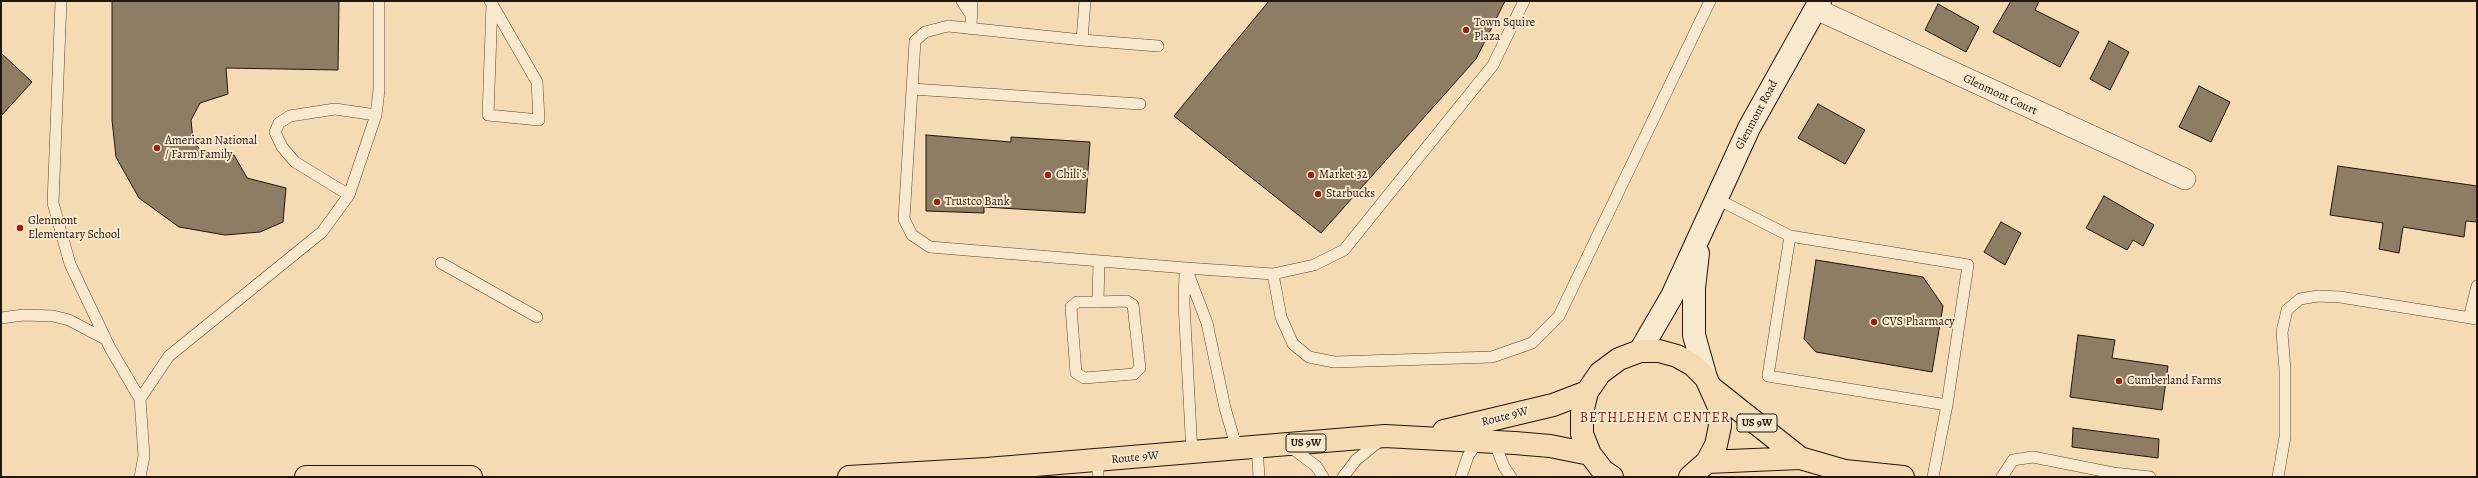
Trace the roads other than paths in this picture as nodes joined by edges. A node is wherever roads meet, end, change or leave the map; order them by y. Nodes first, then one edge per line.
1 (61, 1) edge
2 (379, 1) edge
3 (962, 1) edge
4 (972, 1) edge
5 (1085, 1) edge
6 (1524, 1) edge
7 (1710, 1) edge
8 (491, 2) edge
9 (1818, 5) edge
10 (971, 15) junction
11 (971, 29) junction
12 (1082, 40) junction
13 (1158, 46) dead end
14 (912, 89) junction
15 (1140, 104) dead end
16 (376, 115) junction
17 (2185, 179) dead end
18 (349, 195) junction
19 (1717, 198) junction
20 (1700, 232) junction
21 (1790, 236) junction
22 (1099, 261) junction
23 (441, 263) dead end
24 (1186, 268) junction
25 (1273, 274) junction
26 (2477, 286) edge
27 (1098, 302) junction
28 (538, 317) dead end
29 (1, 318) edge
30 (2473, 319) edge
31 (105, 339) junction
32 (1640, 351) junction
33 (1709, 384) junction
34 (1587, 392) junction
35 (140, 399) junction
36 (1947, 405) junction
37 (1385, 436) junction
38 (1421, 436) junction
39 (1487, 441) junction
40 (1287, 444) junction
41 (1247, 448) junction
42 (1192, 453) junction
43 (1590, 454) junction
44 (1800, 458) junction
45 (1098, 469) edge
46 (1050, 471) edge
47 (1697, 472) edge
48 (1845, 474) edge
49 (342, 476) edge
50 (140, 477) edge
51 (306, 477) edge
52 (471, 477) edge
53 (850, 477) edge
54 (1258, 477) edge
55 (1323, 477) edge
56 (1342, 477) edge
57 (1461, 477) edge
58 (1510, 477) edge
59 (1612, 477) edge
60 (1903, 477) edge
61 (1933, 477) edge
62 (2002, 477) edge
63 (2150, 477) edge
64 (2278, 477) edge

1 - 31 lane
2 - 16 lane
3 - 10 lane
4 - 10 lane
5 - 12 lane
6 - 25 lane
7 - 25 lane
8 - 8 lane
9 - 17 street, Glenmont Court
9 - 19 main road, Glenmont Road
10 - 11 lane
11 - 12 lane
11 - 14 lane
12 - 13 lane
14 - 15 lane
14 - 22 lane
16 - 18 lane
16 - 18 lane
18 - 35 lane
19 - 20 main road, Glenmont Road
19 - 21 lane
20 - 32 main road, Glenmont Road
20 - 33 main road, Glenmont Road
21 - 36 lane
21 - 36 lane
22 - 24 lane
22 - 27 lane
23 - 28 lane
24 - 25 lane
24 - 41 lane
24 - 42 lane
26 - 30 lane
27 - 27 lane
29 - 31 lane
30 - 64 lane
31 - 35 lane
32 - 33 main road
32 - 34 main road
33 - 44 main road, US 9W
33 - 47 main road
34 - 38 main road, Route 9W / US 9W
34 - 43 main road
35 - 50 lane
36 - 61 lane
37 - 38 main road, Route 9W / US 9W
37 - 40 main road, Route 9W / US 9W
37 - 56 lane
38 - 39 main road, Route 9W / US 9W
39 - 43 main road, Route 9W / US 9W
39 - 57 lane
39 - 58 lane
40 - 41 main road, Route 9W / US 9W
40 - 55 lane
41 - 42 main road, Route 9W / US 9W
41 - 54 lane
42 - 45 main road, Route 9W / US 9W
43 - 59 main road
44 - 47 main road, US 9W
44 - 48 main road, US 9W
45 - 46 main road, Route 9W / US 9W
46 - 53 main road, Route 9W / US 9W
48 - 60 main road, US 9W
49 - 51 main road
49 - 52 main road
62 - 63 lane

